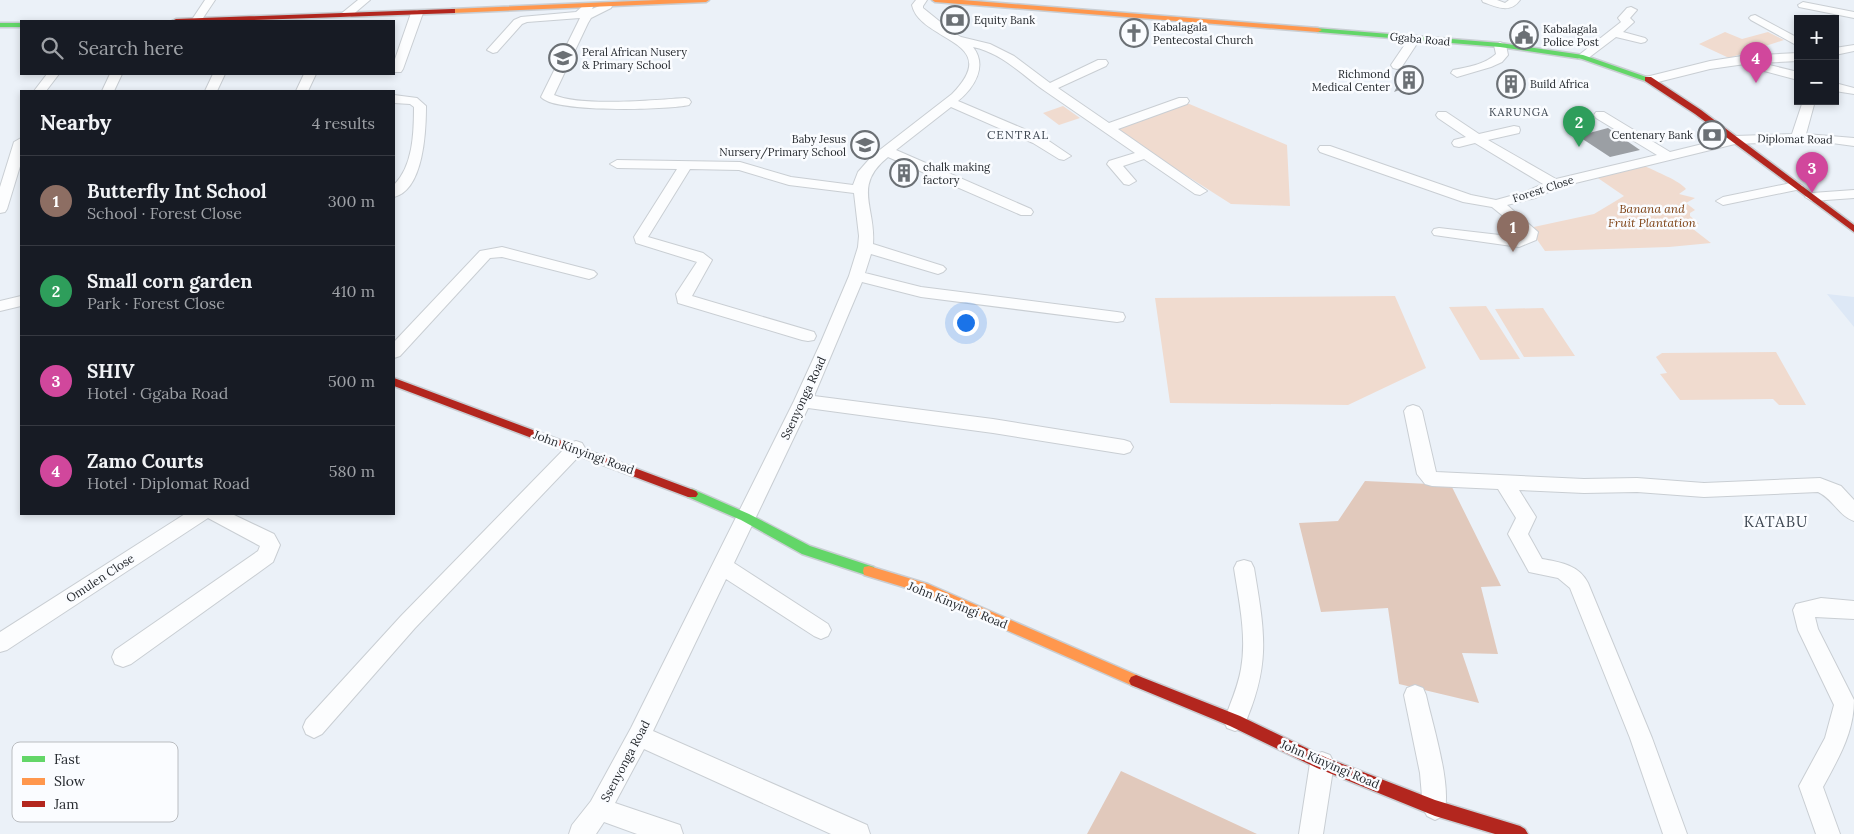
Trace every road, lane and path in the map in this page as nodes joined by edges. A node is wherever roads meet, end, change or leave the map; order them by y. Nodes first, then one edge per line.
1 (210, 0) edge
2 (365, 0) edge
3 (706, 0) edge
4 (922, 0) edge
5 (935, 0) edge
6 (1487, 0) edge
7 (1515, 0) edge
8 (643, 2) edge
9 (1803, 5) dead end
10 (607, 6) junction
11 (588, 7) junction
12 (1631, 10) dead end
13 (417, 13) junction
14 (346, 16) junction
15 (1854, 16) edge
16 (1755, 18) dead end
17 (196, 20) edge
18 (0, 25) edge
19 (20, 25) edge
20 (1615, 33) junction
21 (1414, 39) junction
22 (959, 40) junction
23 (1641, 40) dead end
24 (1794, 41) edge
25 (1500, 45) junction
26 (1854, 48) edge
27 (493, 50) dead end
28 (1839, 51) edge
29 (1583, 57) junction
30 (1794, 57) edge
31 (1742, 60) junction
32 (1102, 63) dead end
33 (1397, 65) dead end
34 (397, 69) dead end
35 (1458, 73) dead end
36 (52, 75) edge
37 (116, 75) edge
38 (218, 75) edge
39 (310, 75) edge
40 (1794, 75) edge
41 (1650, 80) junction
42 (1839, 87) edge
43 (1049, 88) junction
44 (41, 90) edge
45 (108, 90) edge
46 (211, 90) edge
47 (302, 90) edge
48 (1851, 91) dead end
49 (395, 99) edge
50 (1183, 101) dead end
51 (685, 102) dead end
52 (949, 102) junction
53 (1807, 105) edge
54 (1442, 115) dead end
55 (1600, 115) dead end
56 (1109, 128) junction
57 (1514, 130) dead end
58 (1798, 137) junction
59 (1478, 139) junction
60 (1735, 140) junction
61 (1854, 142) edge
62 (1459, 143) dead end
63 (20, 148) edge
64 (1325, 149) dead end
65 (887, 151) junction
66 (1145, 154) junction
67 (1064, 156) dead end
68 (1668, 156) junction
69 (617, 164) dead end
70 (686, 165) junction
71 (1129, 181) dead end
72 (1554, 184) junction
73 (1796, 186) junction
74 (860, 190) junction
75 (1200, 191) dead end
76 (395, 192) edge
77 (1854, 194) edge
78 (1812, 197) junction
79 (1723, 201) dead end
80 (1496, 204) junction
81 (0, 209) edge
82 (1026, 212) dead end
83 (1854, 229) edge
84 (1439, 232) dead end
85 (865, 247) junction
86 (938, 269) dead end
87 (588, 274) dead end
88 (857, 276) junction
89 (20, 301) edge
90 (0, 306) edge
91 (1117, 317) dead end
92 (817, 339) junction
93 (395, 351) edge
94 (395, 383) edge
95 (803, 401) junction
96 (1413, 411) dead end
97 (1124, 447) dead end
98 (576, 448) junction
99 (1504, 483) junction
100 (1854, 513) edge
101 (198, 515) edge
102 (217, 515) edge
103 (745, 516) junction
104 (722, 566) junction
105 (1244, 568) dead end
106 (1854, 610) edge
107 (821, 630) dead end
108 (0, 643) edge
109 (123, 657) dead end
110 (1415, 695) dead end
111 (1235, 721) junction
112 (314, 727) dead end
113 (639, 736) junction
114 (1322, 763) junction
115 (1435, 808) junction
116 (599, 809) junction
117 (581, 834) edge
118 (671, 834) edge
119 (858, 834) edge
120 (1311, 834) edge
121 (1520, 834) edge
122 (1675, 834) edge
123 (1828, 834) edge

1 - 17 street
2 - 14 street
3 - 8 street
4 - 22 street
5 - 21 street, Ggaba Road
6 - 7 street
8 - 10 street
9 - 15 street
10 - 11 street
10 - 51 street
11 - 13 street
11 - 27 street
12 - 20 street
13 - 14 street
13 - 34 street
14 - 17 street
16 - 24 street
18 - 19 street
20 - 23 street
20 - 29 street
21 - 25 street, Ggaba Road
21 - 33 street
22 - 43 street
22 - 52 street
25 - 29 street, Ggaba Road
25 - 35 street
26 - 28 street
29 - 41 street, Ggaba Road
30 - 31 street
31 - 40 street
31 - 41 street
32 - 43 street
36 - 44 street
37 - 45 street
38 - 46 street
39 - 47 street
41 - 60 street, Ggaba Road
42 - 48 street
43 - 56 street
49 - 76 street
50 - 56 street
52 - 65 street
52 - 67 street
53 - 58 street
54 - 59 street
55 - 68 street
56 - 66 street
57 - 59 street
58 - 60 street, Diplomat Road
58 - 61 street, Diplomat Road
59 - 62 street
59 - 72 street
60 - 68 street, Forest Close
60 - 73 street, Ggaba Road
63 - 81 street
64 - 80 street, Forest Close
65 - 74 street
65 - 82 street
66 - 71 street
66 - 75 street
68 - 72 street, Forest Close
69 - 70 street
70 - 74 street
70 - 92 street
72 - 80 street, Forest Close
73 - 78 street, Ggaba Road
73 - 79 street
74 - 85 street, Ssenyonga Road
77 - 78 street
78 - 83 street, Ggaba Road
80 - 84 street
85 - 86 street
85 - 88 street, Ssenyonga Road
87 - 93 street
88 - 91 street
88 - 92 street, Ssenyonga Road
89 - 90 street
92 - 95 street, Ssenyonga Road
94 - 98 street, John Kinyingi Road
95 - 97 street
95 - 103 street, Ssenyonga Road
96 - 99 street
98 - 103 street, John Kinyingi Road
98 - 112 street
99 - 100 street
99 - 122 street
101 - 108 street, Omulen Close
102 - 109 street
103 - 104 street, Ssenyonga Road
103 - 111 street, John Kinyingi Road
104 - 107 street
104 - 113 street, Ssenyonga Road
105 - 111 street
106 - 123 street
110 - 115 street
111 - 114 street, John Kinyingi Road
113 - 116 street, Ssenyonga Road
113 - 119 street
114 - 115 street, John Kinyingi Road
114 - 120 street
115 - 121 street, John Kinyingi Road
116 - 117 street, Ssenyonga Road
116 - 118 street

